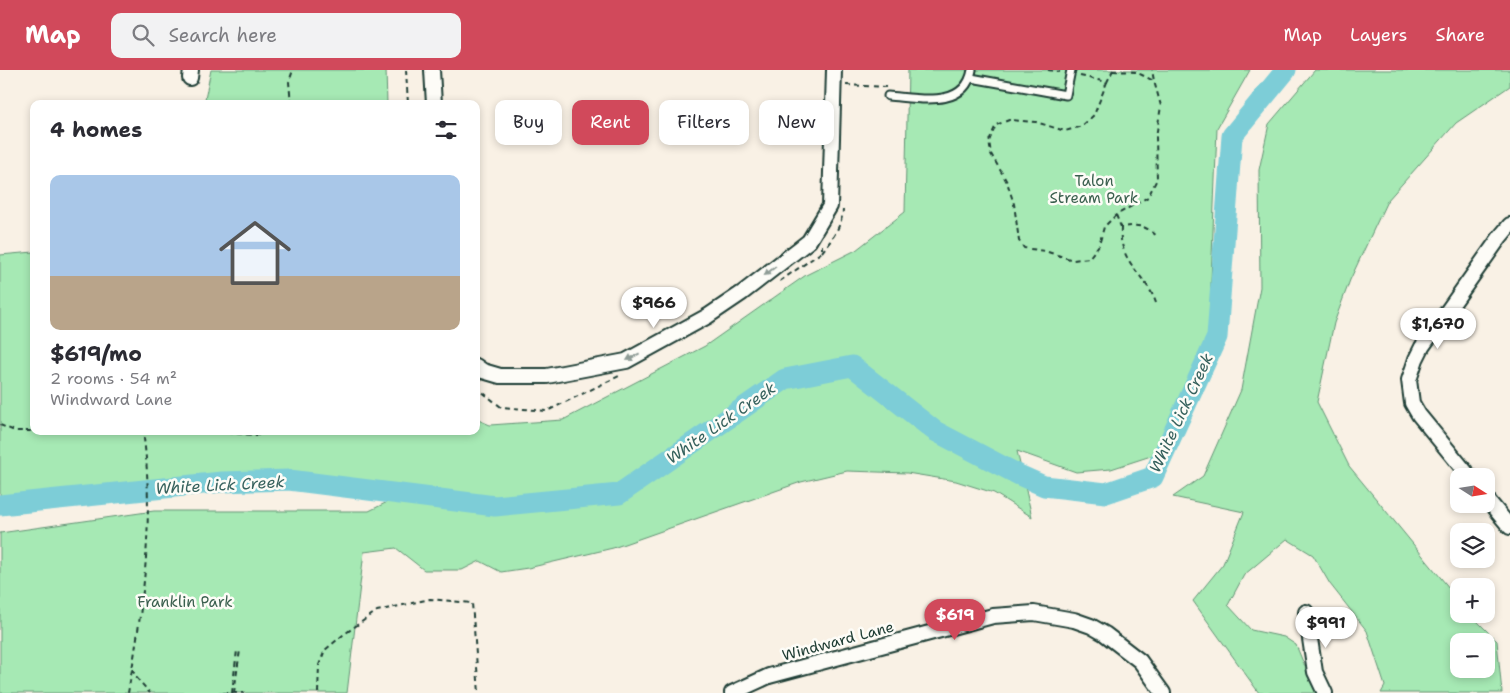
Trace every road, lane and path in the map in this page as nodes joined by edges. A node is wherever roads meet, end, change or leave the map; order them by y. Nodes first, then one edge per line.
1 (293, 70) edge
2 (406, 70) edge
3 (432, 70) edge
4 (834, 70) edge
5 (1048, 70) edge
6 (1113, 70) edge
7 (1152, 70) edge
8 (1071, 72) edge
9 (972, 74) edge
10 (1154, 81) junction
11 (1107, 82) junction
12 (844, 85) dead end
13 (888, 87) dead end
14 (888, 96) dead end
15 (291, 100) edge
16 (408, 100) edge
17 (434, 100) edge
18 (843, 201) dead end
19 (1116, 215) junction
20 (1510, 225) edge
21 (1121, 227) junction
22 (1157, 236) dead end
23 (822, 252) dead end
24 (1156, 303) dead end
25 (480, 369) edge
26 (0, 425) edge
27 (30, 431) edge
28 (143, 435) edge
29 (1462, 468) edge
30 (1495, 509) edge
31 (1510, 527) edge
32 (1306, 612) dead end
33 (238, 650) dead end
34 (132, 669) junction
35 (128, 693) edge
36 (150, 693) edge
37 (214, 693) edge
38 (233, 693) edge
39 (244, 693) edge
40 (318, 693) edge
41 (479, 693) edge
42 (732, 693) edge
43 (1163, 693) edge
44 (1325, 693) edge

1 - 15 path
2 - 16 path
3 - 17 street
4 -> 25 street
5 - 8 path
6 - 10 path
6 - 11 path
7 - 10 path
8 - 9 lane
8 - 11 path
9 - 14 lane
10 - 19 path
11 - 19 path
12 - 13 path
18 - 23 path
19 - 21 path
20 - 29 street
21 - 22 path
21 - 24 path
26 - 27 path
28 - 34 path
30 - 31 street
32 - 44 street
33 - 38 path
34 - 35 path
34 - 36 path
37 - 38 path
38 - 39 path
40 - 41 path
42 - 43 street, Windward Lane

